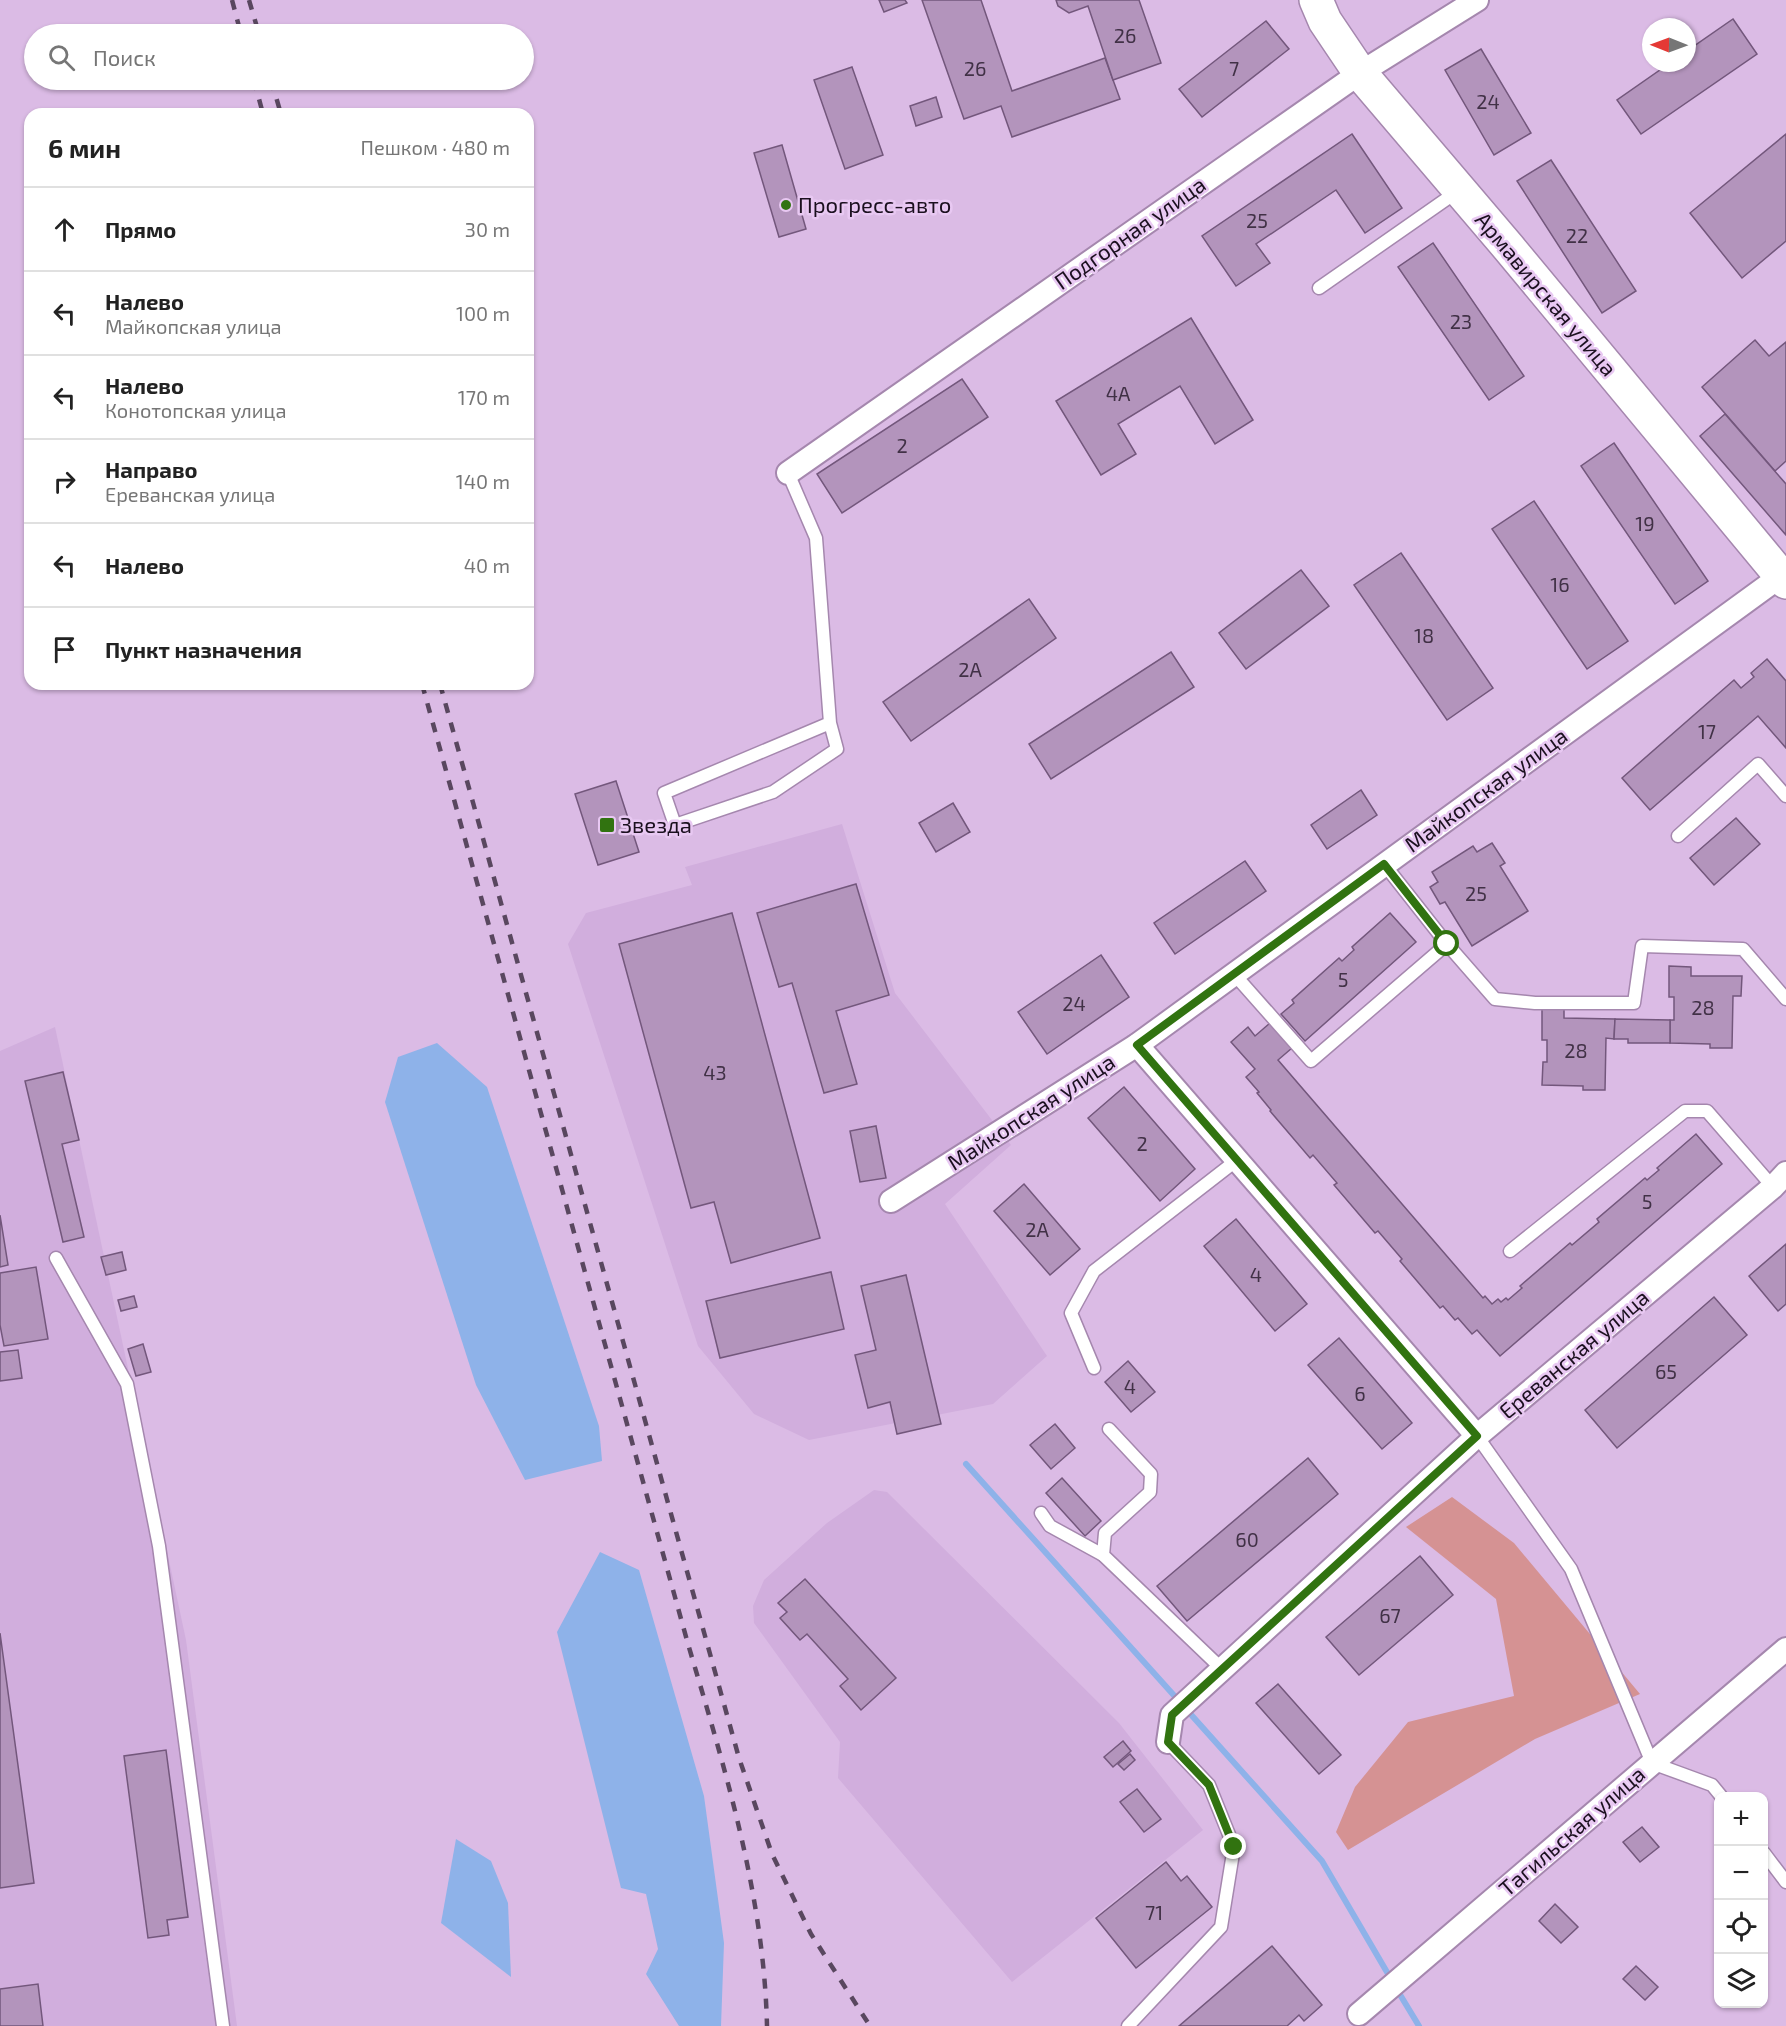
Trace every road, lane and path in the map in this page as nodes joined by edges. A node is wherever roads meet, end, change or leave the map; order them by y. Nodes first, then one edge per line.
1 (1316, 0) edge
2 (1477, 0) edge
3 (1360, 73) junction
4 (1459, 190) junction
5 (1319, 288) dead end
6 (788, 473) joint
7 (1783, 579) edge
8 (830, 723) junction
9 (1786, 796) edge
10 (1678, 836) dead end
11 (1384, 864) junction
12 (1447, 944) junction
13 (1234, 974) junction
14 (1786, 999) edge
15 (1137, 1045) junction
16 (1237, 1160) junction
17 (1779, 1180) edge
18 (891, 1201) dead end
19 (1510, 1251) dead end
20 (56, 1258) dead end
21 (1094, 1368) dead end
22 (1109, 1429) dead end
23 (1477, 1436) junction
24 (1041, 1513) dead end
25 (1103, 1555) junction
26 (1786, 1649) edge
27 (1222, 1669) junction
28 (1168, 1742) joint
29 (1652, 1763) junction
30 (1717, 1792) edge
31 (1768, 1858) edge
32 (1786, 1882) edge
33 (1359, 2014) dead end
34 (223, 2026) edge
35 (1128, 2026) edge

1 - 3 main road, Армавирская улица
2 - 3 street, Подгорная улица
3 - 4 main road, Армавирская улица
3 - 6 street, Подгорная улица
4 - 5 lane
4 - 7 main road, Армавирская улица
6 - 8 lane
7 - 11 street, Майкопская улица
8 - 8 lane
9 - 10 lane
11 - 12 lane
11 - 13 street, Майкопская улица
12 - 13 lane
12 - 14 lane
13 - 15 street, Майкопская улица
15 - 16 street
15 - 18 street, Майкопская улица
16 - 21 lane
16 - 23 street
17 - 19 lane
17 - 23 street, Ереванская улица
20 - 34 lane
22 - 25 lane
23 - 27 street, Ереванская улица
23 - 29 lane
24 - 25 lane
25 - 27 lane
26 - 29 street, Тагильская улица
27 - 28 street, Ереванская улица
28 - 35 lane
29 - 30 lane
29 - 33 street, Тагильская улица
31 - 32 lane

